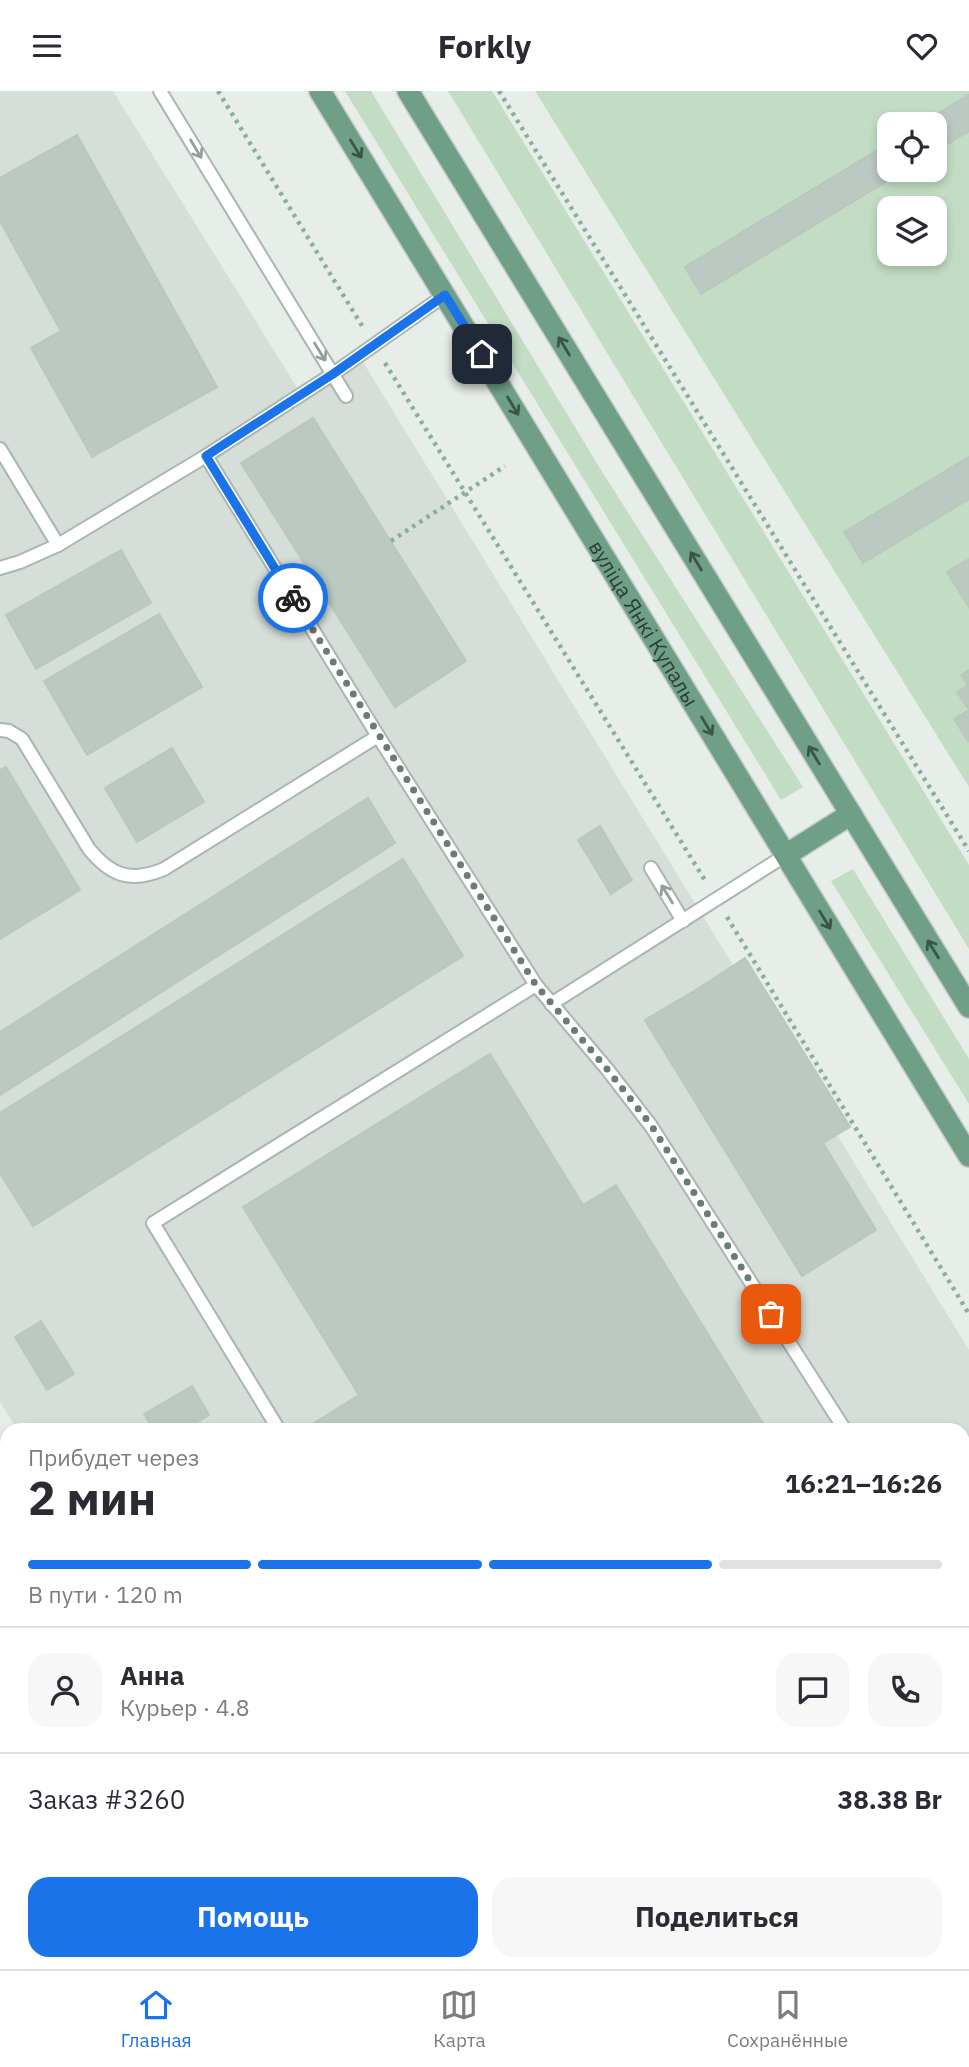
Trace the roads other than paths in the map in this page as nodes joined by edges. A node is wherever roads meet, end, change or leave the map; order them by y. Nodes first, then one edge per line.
1 (160, 91) edge
2 (320, 91) edge
3 (408, 91) edge
4 (445, 295) junction
5 (333, 374) junction
6 (346, 396) dead end
7 (0, 449) edge
8 (206, 456) junction
9 (58, 545) junction
10 (0, 568) edge
11 (0, 730) edge
12 (378, 736) junction
13 (851, 814) junction
14 (786, 855) junction
15 (651, 868) dead end
16 (683, 921) junction
17 (536, 985) junction
18 (551, 1004) junction
19 (969, 1007) edge
20 (969, 1156) edge
21 (275, 1423) edge
22 (841, 1423) edge

1 -> 5 lane
2 -> 4 main road, вуліца Янкі Купалы
13 -> 3 main road
4 - 5 lane
4 -> 14 main road, вуліца Янкі Купалы
5 - 6 lane
5 - 8 lane
7 - 9 lane
8 - 9 lane
8 - 12 lane
9 - 10 lane
11 - 12 lane
12 - 17 lane
13 - 14 main road
19 -> 13 main road
14 - 16 lane
14 -> 20 main road, вуліца Янкі Купалы
16 -> 15 lane
16 - 18 lane
17 - 18 lane
17 - 21 lane
18 - 22 lane

